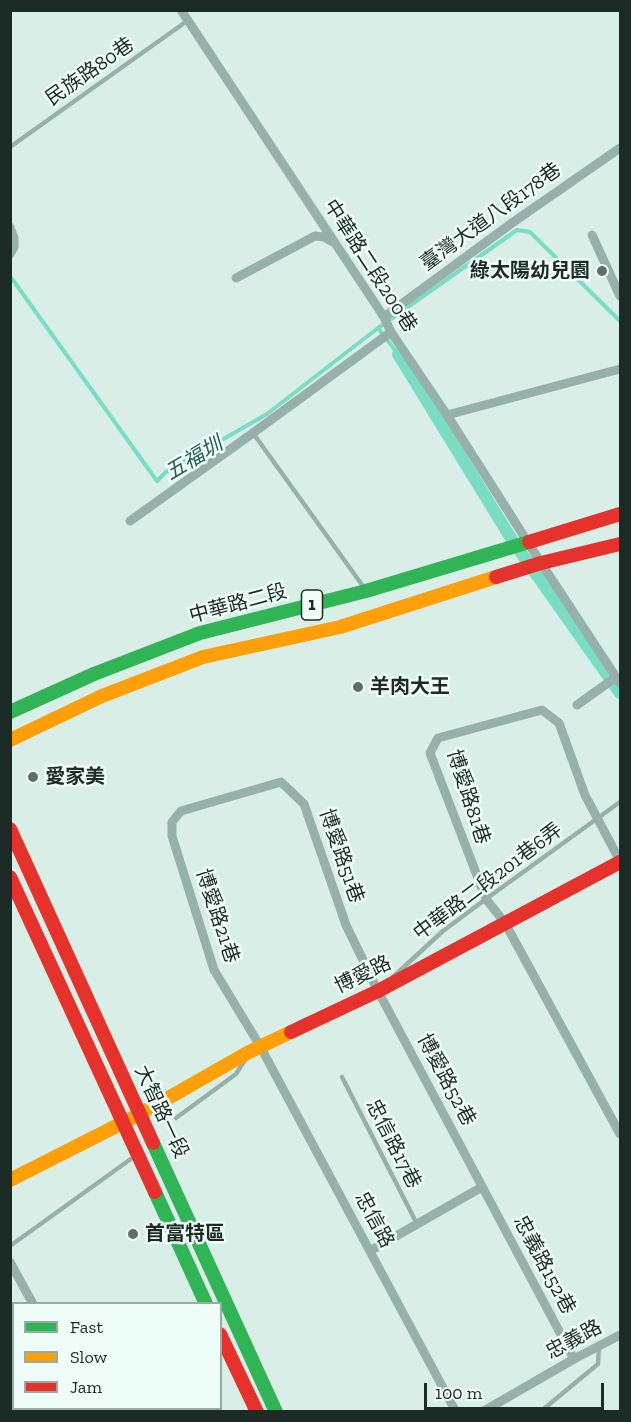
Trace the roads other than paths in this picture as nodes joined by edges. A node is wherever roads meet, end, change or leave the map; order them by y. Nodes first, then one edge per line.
1 (181, 10) edge
2 (187, 21) junction
3 (10, 147) edge
4 (621, 148) edge
5 (10, 227) edge
6 (592, 235) dead end
7 (334, 242) junction
8 (10, 254) edge
9 (236, 278) dead end
10 (621, 296) edge
11 (384, 317) junction
12 (391, 332) junction
13 (621, 369) edge
14 (447, 415) junction
15 (253, 433) junction
16 (621, 514) edge
17 (130, 521) dead end
18 (528, 541) junction
19 (621, 544) edge
20 (541, 563) junction
21 (366, 591) junction
22 (618, 680) edge
23 (577, 705) dead end
24 (10, 712) edge
25 (10, 740) edge
26 (621, 802) edge
27 (597, 819) junction
28 (172, 822) joint
29 (10, 829) edge
30 (621, 862) edge
31 (10, 877) edge
32 (486, 899) junction
33 (505, 923) junction
34 (378, 991) junction
35 (255, 1049) junction
36 (342, 1077) dead end
37 (140, 1114) junction
38 (176, 1118) dead end
39 (123, 1123) junction
40 (621, 1134) edge
41 (137, 1154) junction
42 (10, 1180) edge
43 (482, 1187) junction
44 (417, 1224) junction
45 (10, 1246) edge
46 (370, 1251) junction
47 (10, 1262) edge
48 (32, 1302) edge
49 (205, 1302) edge
50 (621, 1335) edge
51 (222, 1338) edge
52 (600, 1346) junction
53 (574, 1359) junction
54 (257, 1412) edge
55 (276, 1412) edge
56 (456, 1412) edge
57 (482, 1412) edge
58 (540, 1412) edge

1 - 2 street, 中華路二段200巷
2 - 3 lane, 民族路80巷
2 - 7 street, 中華路二段200巷
4 - 11 street, 臺灣大道八段178巷
5 - 8 street
6 - 10 street
7 - 9 street
7 - 11 street, 中華路二段200巷
11 - 12 street, 中華路二段200巷
12 - 14 street, 中華路二段200巷
12 - 15 street
13 - 14 street
14 - 18 street, 中華路二段200巷
15 - 17 street
15 - 21 lane
16 - 18 street, 中華路二段 / 1
18 - 20 street, 中華路二段200巷
18 - 21 street, 中華路二段 / 1
19 - 20 street, 1
20 - 22 street, 中華路二段200巷
20 - 25 street, 1
21 - 24 street, 中華路二段 / 1
22 - 23 street
26 - 27 lane, 中華路二段201巷6弄
27 - 30 street, 博愛路81巷
27 - 32 lane, 中華路二段201巷6弄
27 - 32 street, 博愛路81巷
28 - 34 street, 博愛路51巷
28 - 35 street, 博愛路21巷
29 - 37 street, 大智路一段
30 - 33 street, 博愛路
31 - 39 street, 大智路一段
32 - 33 street, 博愛路81巷
32 - 34 lane, 中華路二段201巷6弄
33 - 34 street, 博愛路
33 - 40 street, 博愛路81巷
34 - 35 street, 博愛路
34 - 43 street, 博愛路52巷
35 - 37 street, 博愛路
35 - 38 lane
35 - 46 street, 忠信路
36 - 44 lane, 忠信路17巷
37 - 39 street, 博愛路
37 - 55 street, 大智路一段
39 - 41 street, 大智路一段
39 - 42 street, 博愛路
41 - 45 lane
41 - 49 street, 大智路一段
43 - 44 street
43 - 53 street, 忠義路152巷
44 - 46 street
46 - 56 street, 忠信路
47 - 48 street
50 - 52 street, 忠義路
51 - 54 street
52 - 53 street, 忠義路
52 - 58 lane
53 - 57 street, 忠義路

